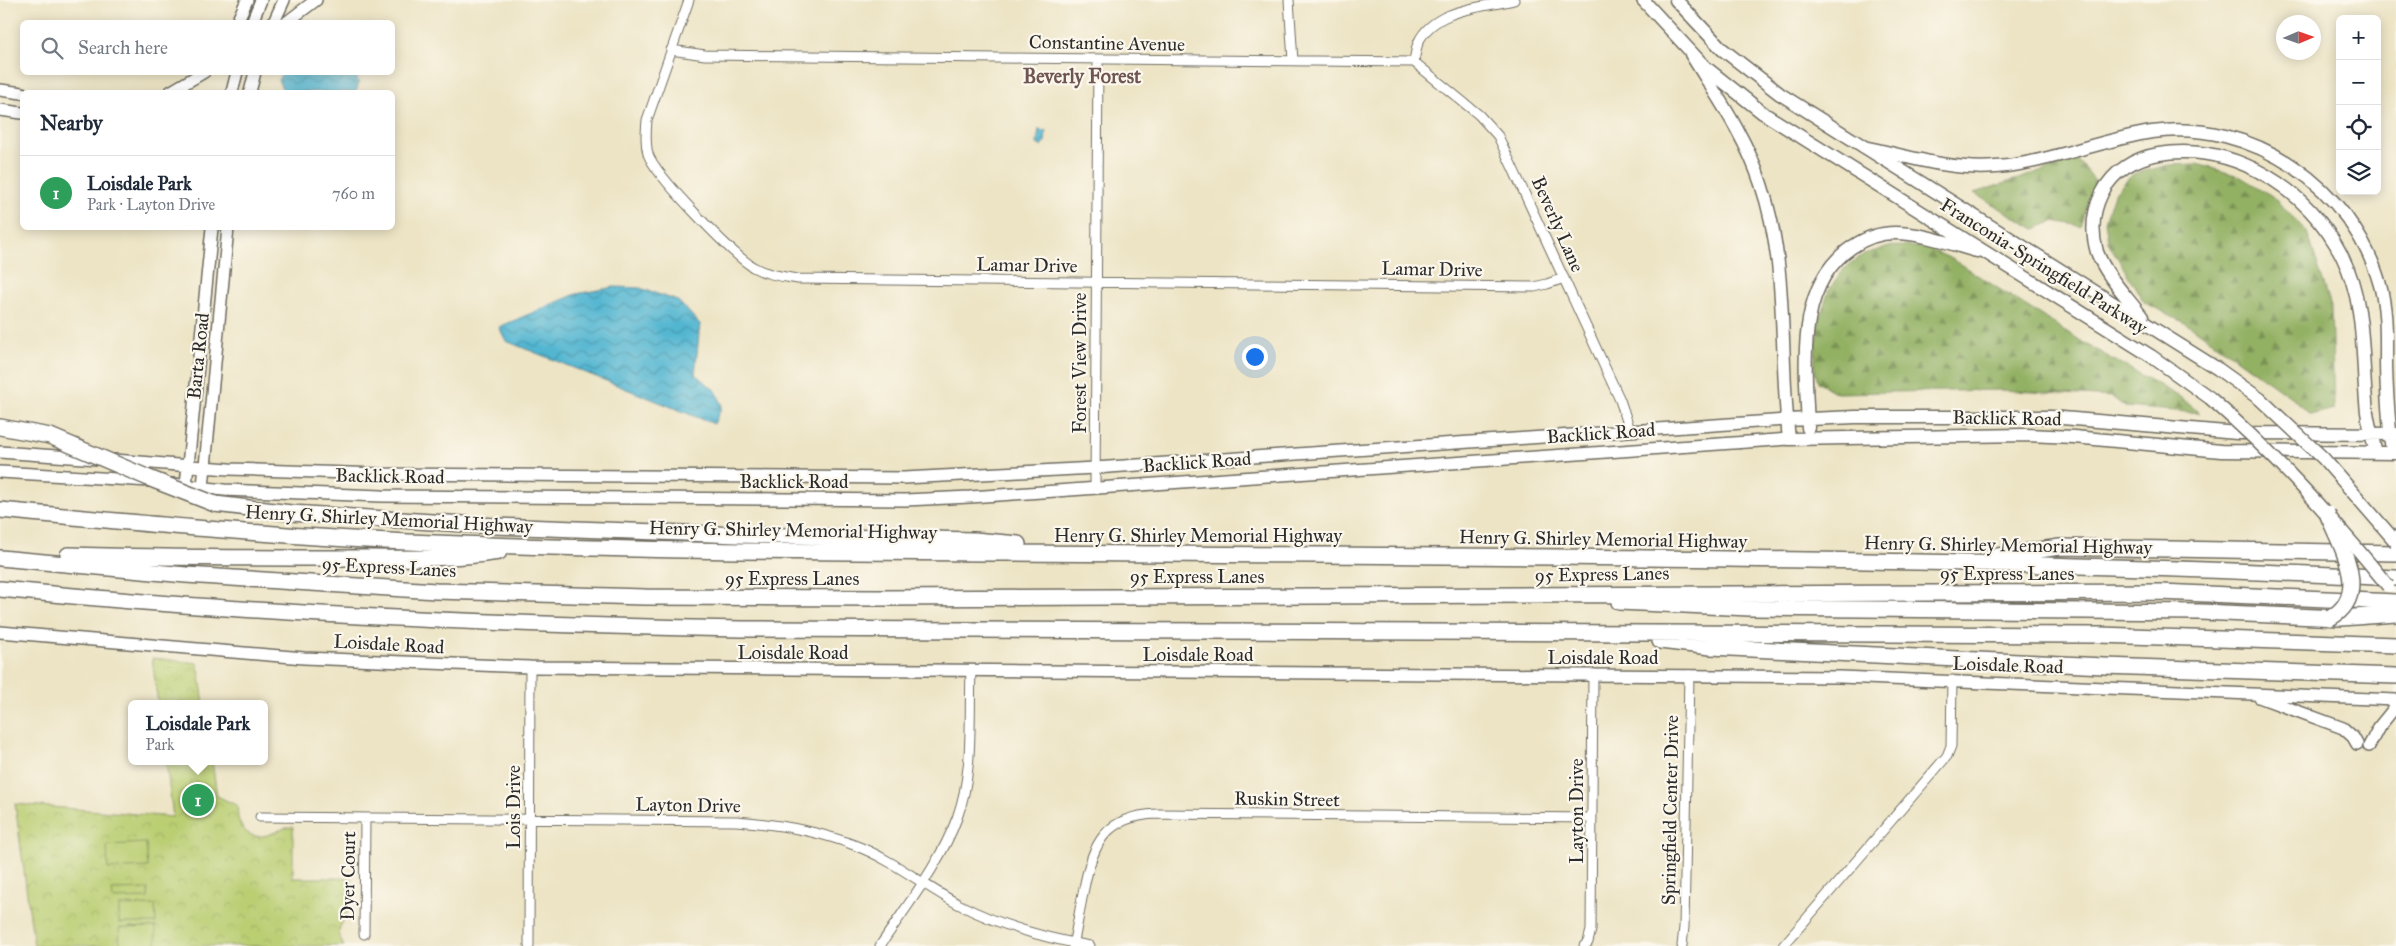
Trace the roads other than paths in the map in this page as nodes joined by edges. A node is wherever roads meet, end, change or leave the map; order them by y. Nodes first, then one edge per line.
1 (262, 0) edge
2 (284, 0) edge
3 (316, 0) edge
4 (689, 0) edge
5 (1289, 0) edge
6 (1514, 0) edge
7 (1643, 0) edge
8 (1676, 0) edge
9 (245, 4) edge
10 (238, 20) edge
11 (243, 20) edge
12 (253, 20) edge
13 (275, 20) edge
14 (290, 20) edge
15 (672, 50) junction
16 (1691, 54) junction
17 (1098, 59) junction
18 (1293, 62) junction
19 (1414, 62) junction
20 (199, 75) edge
21 (236, 75) edge
22 (254, 75) edge
23 (0, 90) edge
24 (173, 90) edge
25 (232, 90) edge
26 (250, 90) edge
27 (20, 93) edge
28 (0, 110) edge
29 (20, 113) edge
30 (1864, 147) junction
31 (212, 230) edge
32 (228, 230) edge
33 (1989, 254) junction
34 (1564, 278) junction
35 (1096, 282) junction
36 (2148, 325) junction
37 (2387, 331) junction
38 (2396, 372) edge
39 (2025, 416) junction
40 (1808, 419) junction
41 (1787, 420) junction
42 (0, 427) edge
43 (1630, 430) junction
44 (2372, 434) junction
45 (2393, 434) edge
46 (2025, 435) junction
47 (1809, 438) junction
48 (1789, 439) junction
49 (0, 452) edge
50 (2376, 453) junction
51 (2394, 453) edge
52 (188, 464) junction
53 (204, 466) junction
54 (1095, 468) junction
55 (0, 472) edge
56 (186, 485) junction
57 (202, 487) junction
58 (1095, 488) junction
59 (0, 510) edge
60 (2327, 513) junction
61 (2396, 542) edge
62 (540, 546) junction
63 (0, 552) edge
64 (2396, 553) edge
65 (1099, 554) junction
66 (0, 558) edge
67 (1950, 563) junction
68 (2394, 588) edge
69 (0, 589) edge
70 (1558, 595) junction
71 (2395, 611) edge
72 (2325, 618) junction
73 (0, 632) edge
74 (1604, 633) junction
75 (2396, 645) edge
76 (530, 667) junction
77 (971, 670) junction
78 (1593, 674) junction
79 (1689, 675) junction
80 (2396, 676) edge
81 (1952, 680) junction
82 (2238, 692) junction
83 (2396, 700) edge
84 (2396, 706) edge
85 (2357, 744) dead end
86 (2369, 746) dead end
87 (260, 817) dead end
88 (365, 818) junction
89 (1592, 818) junction
90 (529, 819) junction
91 (922, 882) junction
92 (364, 934) dead end
93 (1073, 944) edge
94 (529, 946) edge
95 (880, 946) edge
96 (1090, 946) edge
97 (1584, 946) edge
98 (1682, 946) edge
99 (1783, 946) edge

1 - 12 main road
2 - 13 main road
3 - 14 main road
4 - 15 street, Lamar Drive
5 - 18 street
6 - 19 street
7 - 16 main road, Franconia-Springfield Parkway
8 - 30 main road, Franconia-Springfield Parkway
9 - 10 main road
9 - 11 main road
15 - 17 street, Constantine Avenue
15 - 35 street, Lamar Drive
16 - 33 main road, Franconia-Springfield Parkway
16 - 41 main road
17 - 18 street, Constantine Avenue
17 - 35 street, Forest View Drive
18 - 19 street, Constantine Avenue
19 - 34 street, Beverly Lane
20 - 24 main road
21 - 25 main road
22 - 26 main road
23 - 27 main road
28 - 29 main road
30 - 36 main road, Franconia-Springfield Parkway
30 - 37 main road
31 - 52 main road, Barta Road
32 - 53 main road, Barta Road
33 - 40 main road
33 - 60 main road, Franconia-Springfield Parkway, bridge
34 - 35 street, Lamar Drive
34 - 43 street, Beverly Lane
35 - 54 street, Forest View Drive
36 - 44 main road
36 - 61 main road, Franconia-Springfield Parkway, bridge
37 - 38 main road
37 - 45 main road
39 - 40 main road, Backlick Road
39 - 44 main road, Backlick Road
39 - 46 main road
40 - 41 main road, Backlick Road
40 - 47 main road
41 - 43 main road, Backlick Road
41 - 48 main road
42 - 65 highway, bridge
43 - 54 main road, Backlick Road
44 - 45 main road, Backlick Road
44 - 50 main road
45 - 51 main road
46 - 47 main road, Backlick Road
46 - 50 main road, Backlick Road
47 - 48 main road, Backlick Road
48 - 58 main road, Backlick Road
49 - 52 main road, Backlick Road
50 - 51 main road, Backlick Road
52 - 53 main road, Backlick Road
52 - 56 main road, Barta Road
53 - 54 main road, Backlick Road
53 - 57 main road, Barta Road
54 - 58 street, Forest View Drive
55 - 56 main road, Backlick Road
56 - 57 main road, Backlick Road
57 - 58 main road, Backlick Road
59 - 62 highway, Henry G. Shirley Memorial Highway
60 - 68 main road, Franconia-Springfield Parkway, bridge
60 - 72 highway, bridge
62 - 63 highway
62 - 65 highway, Henry G. Shirley Memorial Highway
64 - 67 highway
65 - 67 highway, Henry G. Shirley Memorial Highway
66 - 70 highway, 95 Express Lanes
67 - 68 highway, Henry G. Shirley Memorial Highway
69 - 74 highway
70 - 71 highway, 95 Express Lanes
70 - 72 highway
71 - 72 highway
73 - 76 main road, Loisdale Road
74 - 75 highway
74 - 80 highway
76 - 77 main road, Loisdale Road
76 - 90 street, Lois Drive
77 - 78 main road, Loisdale Road
77 - 91 street
78 - 79 main road, Loisdale Road
78 - 89 street, Layton Drive
79 - 81 main road, Loisdale Road
79 - 98 street, Springfield Center Drive
81 - 82 main road, Loisdale Road
81 - 99 street
82 - 83 main road, Loisdale Road
82 - 85 main road
84 - 86 main road
87 - 88 street, Layton Drive
88 - 90 street, Layton Drive
88 - 92 street, Dyer Court
89 - 93 street, Ruskin Street
89 - 97 street, Layton Drive
90 - 91 street, Layton Drive
90 - 94 street, Lois Drive
91 - 93 street, Layton Drive
91 - 95 street
93 - 96 street, Layton Drive

